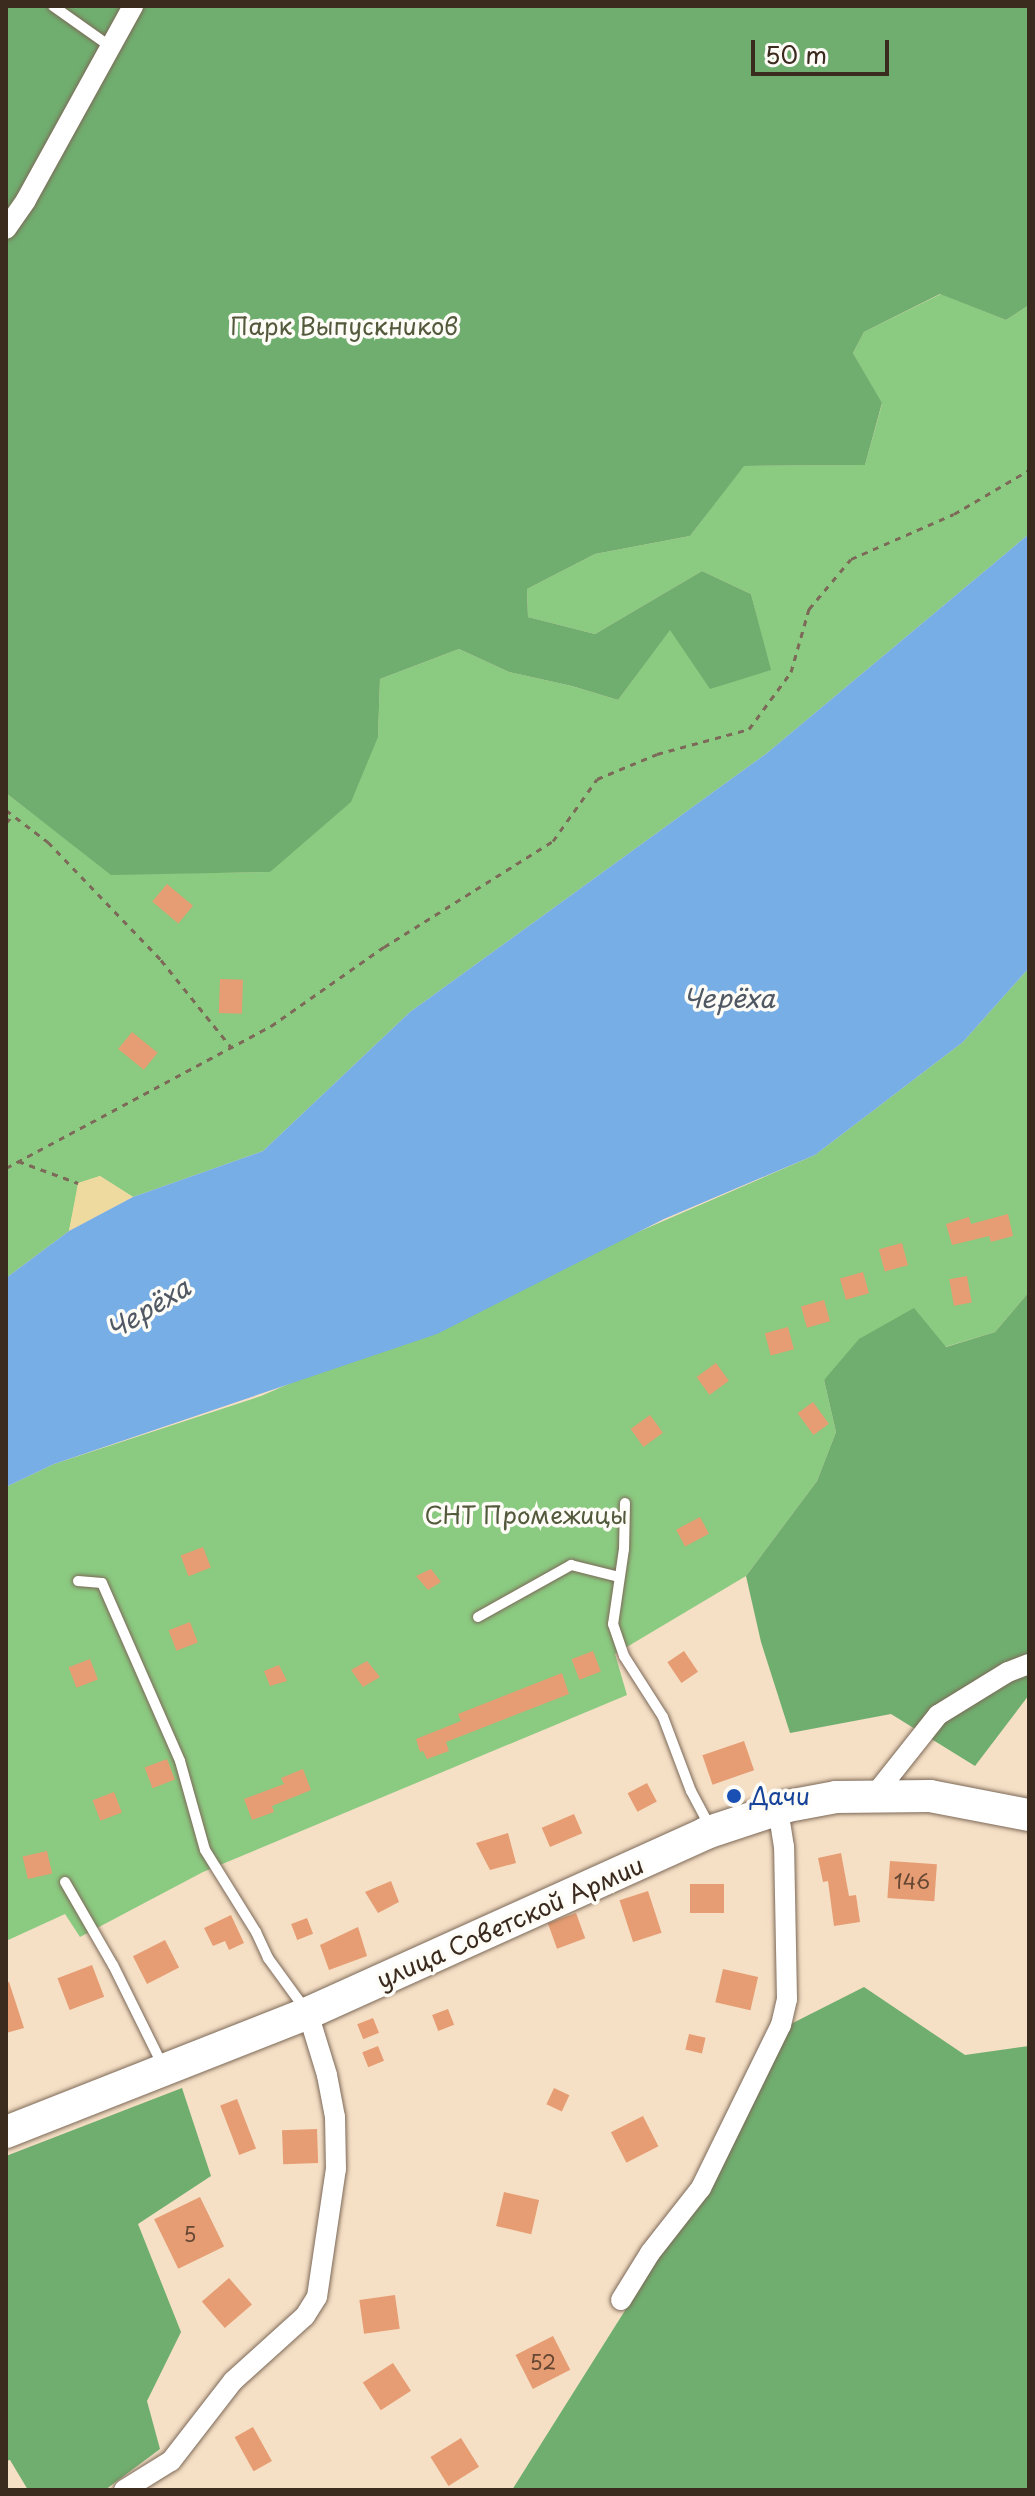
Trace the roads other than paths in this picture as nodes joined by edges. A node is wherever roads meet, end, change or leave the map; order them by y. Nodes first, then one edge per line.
1 (53, 6) edge
2 (133, 6) edge
3 (111, 47) junction
4 (6, 229) edge
5 (625, 1503) dead end
6 (619, 1577) junction
7 (78, 1581) dead end
8 (478, 1617) dead end
9 (1029, 1654) edge
10 (1029, 1664) edge
11 (1008, 1672) junction
12 (873, 1797) junction
13 (778, 1809) junction
14 (1029, 1815) edge
15 (713, 1831) junction
16 (65, 1882) dead end
17 (308, 2013) junction
18 (165, 2070) junction
19 (6, 2132) edge
20 (621, 2300) dead end
21 (124, 2490) edge

1 - 3 lane
2 - 3 street
3 - 4 street
5 - 6 lane
6 - 8 lane
6 - 15 lane
7 - 17 lane
9 - 11 lane
10 - 11 street
11 - 12 street
12 - 13 main road, улица Советской Армии
12 - 14 main road, улица Советской Армии
13 - 15 main road, улица Советской Армии
13 - 20 street
15 - 17 main road, улица Советской Армии
16 - 18 lane
17 - 18 main road, улица Советской Армии
17 - 21 street
18 - 19 main road, улица Советской Армии

